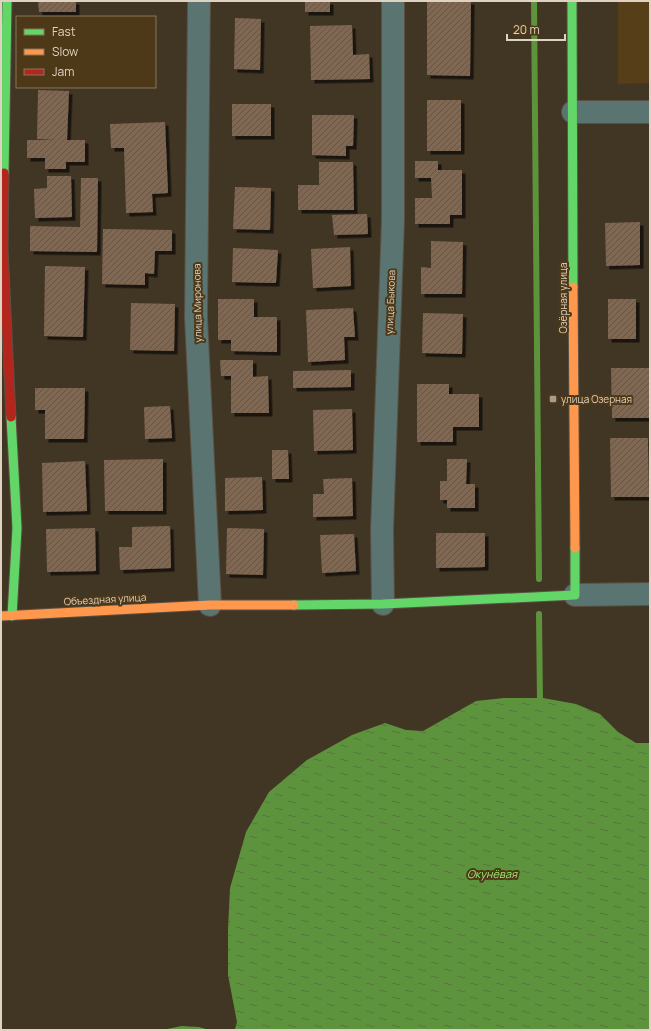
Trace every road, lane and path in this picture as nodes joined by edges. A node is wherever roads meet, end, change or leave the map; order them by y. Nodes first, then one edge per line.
1 (7, 1) edge
2 (199, 1) edge
3 (393, 1) edge
4 (572, 1) edge
5 (573, 112) junction
6 (650, 112) edge
7 (650, 594) edge
8 (575, 595) junction
9 (383, 604) junction
10 (210, 605) junction
11 (1, 616) edge
12 (12, 616) junction

1 - 12 main road
2 - 10 street, улица Миронова
3 - 9 street, улица Быкова
4 - 5 main road, Озёрная улица
5 - 6 street
5 - 8 main road, Озёрная улица
7 - 8 street
8 - 9 main road, Объездная улица
9 - 10 main road, Объездная улица
10 - 12 main road, Объездная улица
11 - 12 main road, Объездная улица

